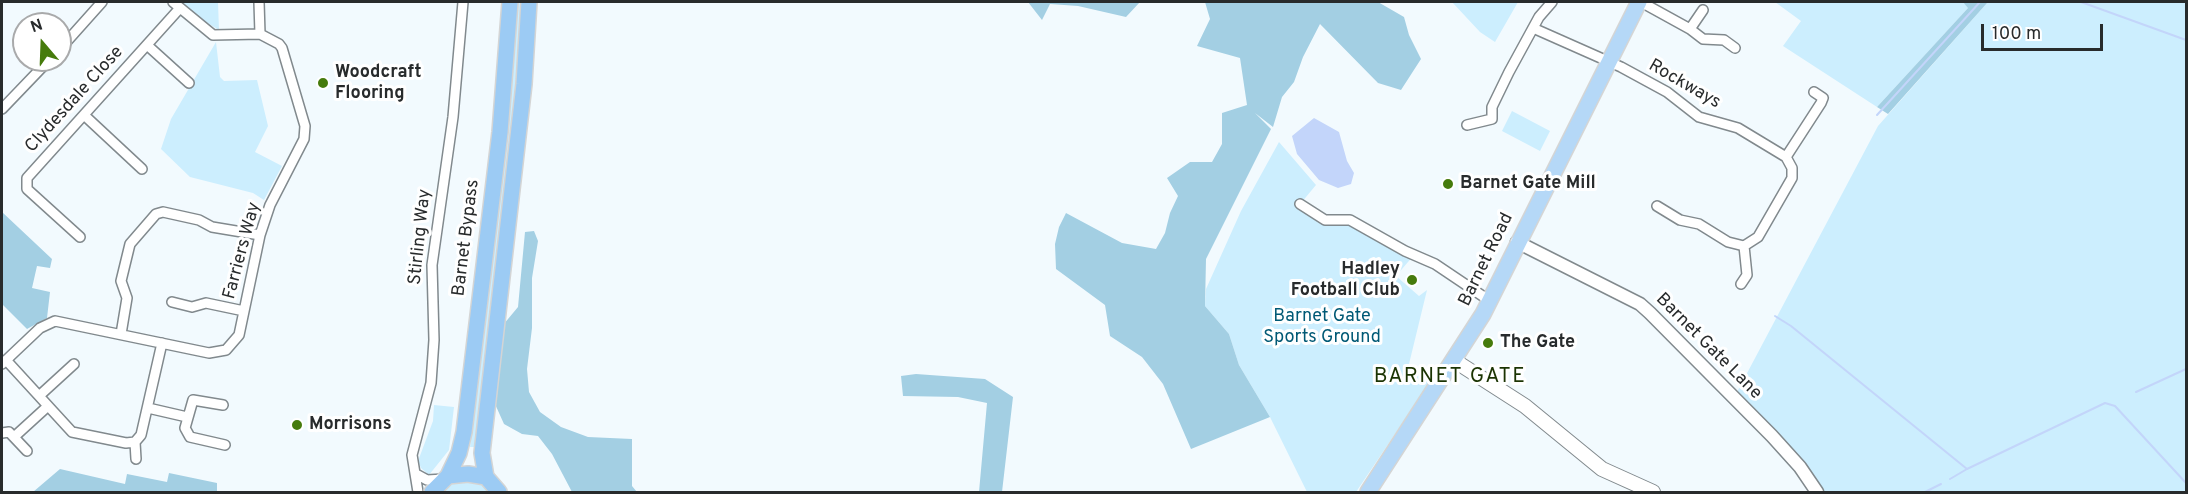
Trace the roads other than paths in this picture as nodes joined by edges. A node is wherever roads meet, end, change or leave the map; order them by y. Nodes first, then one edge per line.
1 (102, 2) edge
2 (259, 2) edge
3 (463, 2) edge
4 (510, 2) edge
5 (529, 2) edge
6 (1552, 2) edge
7 (1640, 2) edge
8 (176, 5) edge
9 (1703, 10) dead end
10 (1533, 28) junction
11 (1690, 29) junction
12 (260, 34) junction
13 (72, 36) edge
14 (147, 45) junction
15 (1734, 48) dead end
16 (1608, 62) junction
17 (37, 72) edge
18 (189, 83) dead end
19 (1814, 92) dead end
20 (2, 109) edge
21 (84, 115) junction
22 (1467, 125) dead end
23 (1786, 157) junction
24 (142, 169) dead end
25 (1673, 202) dead end
26 (1300, 204) dead end
27 (1657, 206) dead end
28 (1668, 212) junction
29 (260, 235) junction
30 (80, 237) dead end
31 (1517, 242) junction
32 (1744, 246) junction
33 (1742, 284) dead end
34 (1490, 301) junction
35 (172, 302) dead end
36 (244, 311) junction
37 (121, 334) junction
38 (162, 343) junction
39 (1455, 361) junction
40 (4, 362) edge
41 (74, 364) dead end
42 (39, 396) junction
43 (223, 405) dead end
44 (48, 406) junction
45 (148, 408) junction
46 (187, 417) junction
47 (2, 433) edge
48 (14, 437) junction
49 (135, 442) junction
50 (225, 445) dead end
51 (27, 451) dead end
52 (136, 459) dead end
53 (416, 474) junction
54 (486, 477) junction
55 (446, 478) junction
56 (418, 492) edge
57 (432, 492) edge
58 (499, 492) edge
59 (1368, 492) edge
60 (1653, 492) edge
61 (1816, 492) edge

1 - 13 street
2 - 12 street
3 - 53 street, Stirling Way
4 - 55 highway, Barnet Bypass
5 - 54 highway
6 - 10 street
7 - 11 street
7 - 16 main road, Barnet Road
8 - 12 street
8 - 14 street, Clydesdale Close
9 - 11 street
10 - 16 street, Rockways
10 - 22 street
11 - 15 street
12 - 29 street, Farriers Way
14 - 18 street
14 - 21 street, Clydesdale Close
16 - 23 street, Rockways
16 - 31 main road, Barnet Road
17 - 20 street
19 - 23 street
21 - 24 street
21 - 30 street, Clydesdale Close
23 - 32 street
25 - 28 street
26 - 34 street
27 - 28 street
28 - 32 street
29 - 36 street, Farriers Way
29 - 37 street
31 - 34 main road, Barnet Road
31 - 61 street, Barnet Gate Lane
32 - 33 street
34 - 39 main road, Barnet Road
35 - 36 street
36 - 38 street, Farriers Way
37 - 38 street, Farriers Way
37 - 40 street, Farriers Way
38 - 45 street
39 - 59 main road, Barnet Road
39 - 60 main road
40 - 42 street
41 - 42 street
42 - 44 street
43 - 46 street
44 - 48 street
44 - 49 street
45 - 46 street
45 - 49 street
46 - 50 street
47 - 48 street
48 - 51 street
49 - 52 street
53 - 55 street
53 - 56 street, Stirling Way
54 - 55 highway
54 - 58 highway
55 - 57 highway, Barnet Bypass

